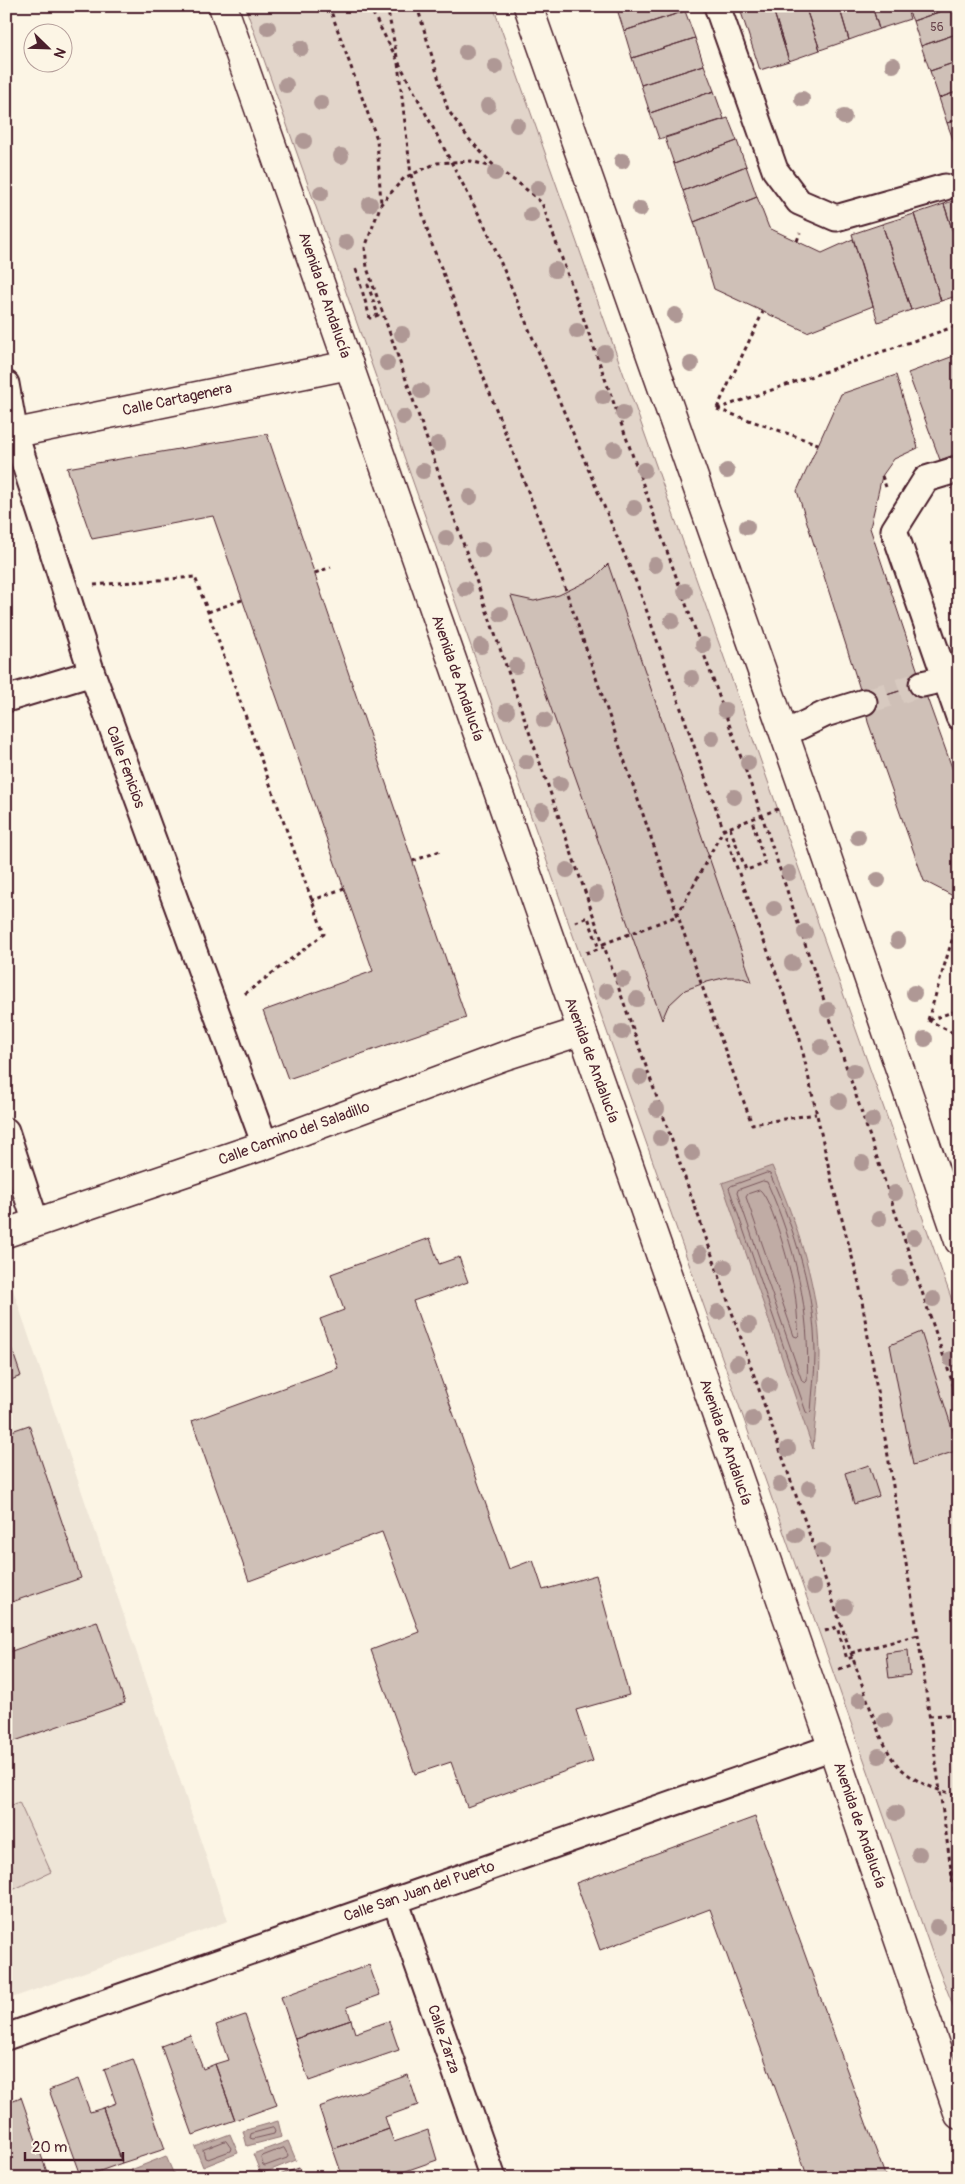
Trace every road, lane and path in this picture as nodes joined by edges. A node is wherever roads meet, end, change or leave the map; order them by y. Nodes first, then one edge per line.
1 (223, 6) edge
2 (329, 6) edge
3 (369, 6) edge
4 (387, 6) edge
5 (416, 6) edge
6 (528, 6) edge
7 (717, 6) edge
8 (398, 60) junction
9 (451, 162) junction
10 (496, 168) junction
11 (411, 175) junction
12 (945, 187) dead end
13 (381, 204) junction
14 (356, 269) dead end
15 (372, 283) junction
16 (763, 312) dead end
17 (959, 325) edge
18 (349, 365) junction
19 (6, 384) edge
20 (717, 408) junction
21 (11, 435) edge
22 (818, 444) dead end
23 (959, 469) edge
24 (331, 567) dead end
25 (314, 573) dead end
26 (91, 585) dead end
27 (242, 600) dead end
28 (208, 612) junction
29 (92, 672) junction
30 (6, 700) edge
31 (864, 702) tunnel mouth
32 (959, 717) edge
33 (784, 734) junction
34 (786, 805) dead end
35 (762, 816) junction
36 (752, 820) junction
37 (730, 828) junction
38 (723, 830) junction
39 (440, 851) dead end
40 (413, 861) dead end
41 (344, 888) dead end
42 (312, 901) junction
43 (677, 916) junction
44 (959, 917) edge
45 (571, 923) dead end
46 (604, 945) junction
47 (599, 949) junction
48 (583, 954) dead end
49 (238, 1000) dead end
50 (959, 1010) edge
51 (928, 1020) junction
52 (582, 1031) junction
53 (959, 1036) edge
54 (816, 1114) junction
55 (6, 1131) edge
56 (265, 1145) junction
57 (36, 1223) junction
58 (6, 1234) edge
59 (959, 1241) edge
60 (959, 1402) edge
61 (918, 1634) junction
62 (826, 1639) dead end
63 (851, 1653) junction
64 (853, 1657) junction
65 (833, 1663) dead end
66 (855, 1664) junction
67 (959, 1714) edge
68 (929, 1716) junction
69 (833, 1747) junction
70 (941, 1792) junction
71 (959, 1795) edge
72 (395, 1900) junction
73 (959, 1926) edge
74 (6, 2037) edge
75 (959, 2115) edge
76 (493, 2178) edge

1 - 18 main road, Avenida de Andalucía
2 - 13 path
3 - 8 path
4 - 8 path
5 - 10 path
6 - 33 main road
7 - 12 street
8 - 9 path
8 - 11 path
9 - 10 path
9 - 11 path
9 - 38 path
10 - 35 path
11 - 13 path
11 - 43 path
13 - 15 path
14 - 15 path
15 - 46 path
16 - 20 path
17 - 20 path
18 - 21 main road, Calle Cartagenera
18 - 52 main road, Avenida de Andalucía
19 - 21 street, Calle Fenicios
20 - 22 path
21 - 29 street, Calle Fenicios
23 - 32 street
24 - 25 path
26 - 28 path
27 - 28 path
28 - 42 path
29 - 30 street
29 - 56 street, Calle Fenicios
31 - 33 street
33 - 59 main road
34 - 35 path
35 - 36 path
35 - 60 path
36 - 37 path
36 - 37 path
37 - 38 path
38 - 43 path
38 - 54 path
39 - 40 path
41 - 42 path
42 - 49 path
43 - 46 path
43 - 54 path
44 - 51 path
45 - 47 path
46 - 47 path
46 - 63 path
47 - 48 path
50 - 51 path
51 - 53 path
52 - 56 main road, Calle Camino del Saladillo
52 - 69 main road, Avenida de Andalucía
54 - 61 path
55 - 57 street
56 - 57 main road, Calle Camino del Saladillo
57 - 58 main road, Calle Camino del Saladillo
61 - 63 path
61 - 68 path
62 - 64 path
63 - 64 path
64 - 66 path
65 - 66 path
66 - 70 path
67 - 68 path
68 - 70 path
69 - 72 street, Calle San Juan del Puerto
69 - 75 main road, Avenida de Andalucía
70 - 71 path
70 - 73 path
72 - 74 street, Calle San Juan del Puerto
72 - 76 street, Calle Zarza

